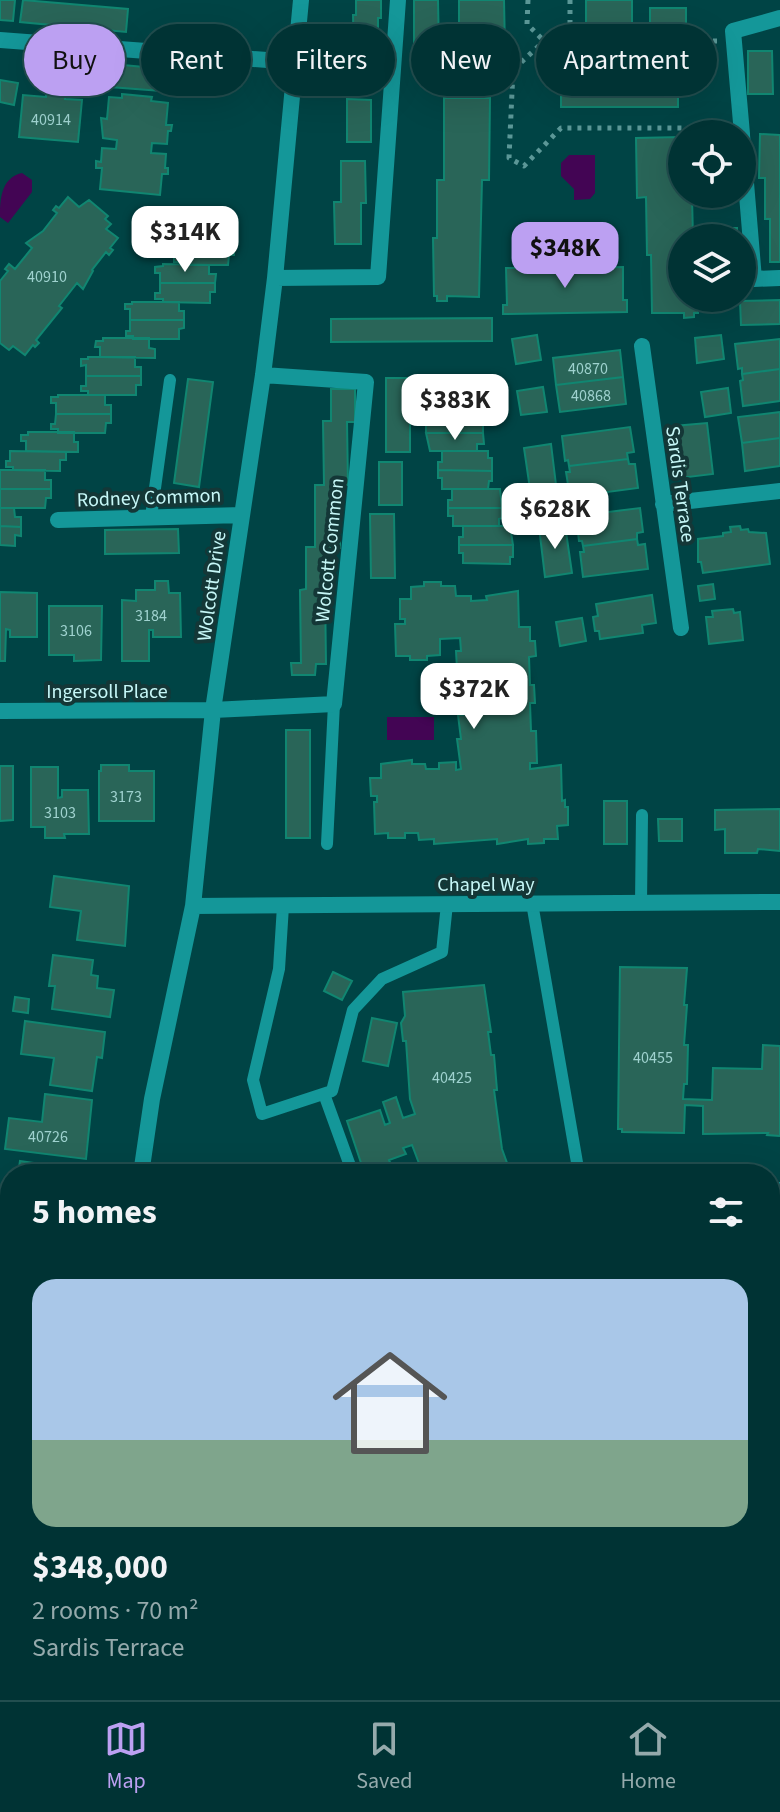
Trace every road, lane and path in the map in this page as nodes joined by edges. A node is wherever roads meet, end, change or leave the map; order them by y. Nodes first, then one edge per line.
1 (301, 0) edge
2 (398, 0) edge
3 (528, 0) edge
4 (570, 0) edge
5 (780, 18) edge
6 (298, 24) edge
7 (570, 24) edge
8 (536, 33) edge
9 (0, 40) edge
10 (717, 41) edge
11 (734, 41) junction
12 (536, 48) edge
13 (267, 60) edge
14 (291, 96) edge
15 (741, 120) edge
16 (668, 130) edge
17 (748, 208) edge
18 (275, 278) junction
19 (780, 278) edge
20 (642, 346) dead end
21 (263, 375) junction
22 (170, 380) dead end
23 (780, 491) edge
24 (663, 504) junction
25 (242, 515) junction
26 (151, 517) junction
27 (58, 520) dead end
28 (681, 628) dead end
29 (334, 704) junction
30 (213, 710) junction
31 (0, 711) edge
32 (642, 815) dead end
33 (327, 844) dead end
34 (780, 902) edge
35 (532, 903) junction
36 (641, 903) junction
37 (447, 904) junction
38 (193, 906) junction
39 (283, 906) junction
40 (324, 1094) junction
41 (142, 1164) edge
42 (349, 1164) edge
43 (577, 1164) edge

1 - 6 street, Wolcott Drive
2 - 18 street
3 - 8 path
4 - 7 path
5 - 11 street
9 - 13 street
10 - 11 path
11 - 15 street
12 - 16 path
14 - 18 street, Wolcott Drive
17 - 19 street
18 - 21 street, Wolcott Drive
20 - 24 street, Sardis Terrace
21 - 25 street, Wolcott Drive
21 - 29 street, Wolcott Common
22 - 26 lane
23 - 24 street
24 - 28 street, Sardis Terrace
25 - 26 street, Rodney Common
25 - 30 street, Wolcott Drive
26 - 27 street, Rodney Common
29 - 30 street
29 - 33 lane
30 - 31 street, Ingersoll Place
30 - 38 street, Wolcott Drive
32 - 36 lane
34 - 36 street, Chapel Way
35 - 36 street, Chapel Way
35 - 37 street, Chapel Way
35 - 43 lane
37 - 39 street, Chapel Way
37 - 40 lane
38 - 39 street, Chapel Way
38 - 41 street, Wolcott Drive
39 - 40 lane
40 - 42 lane

